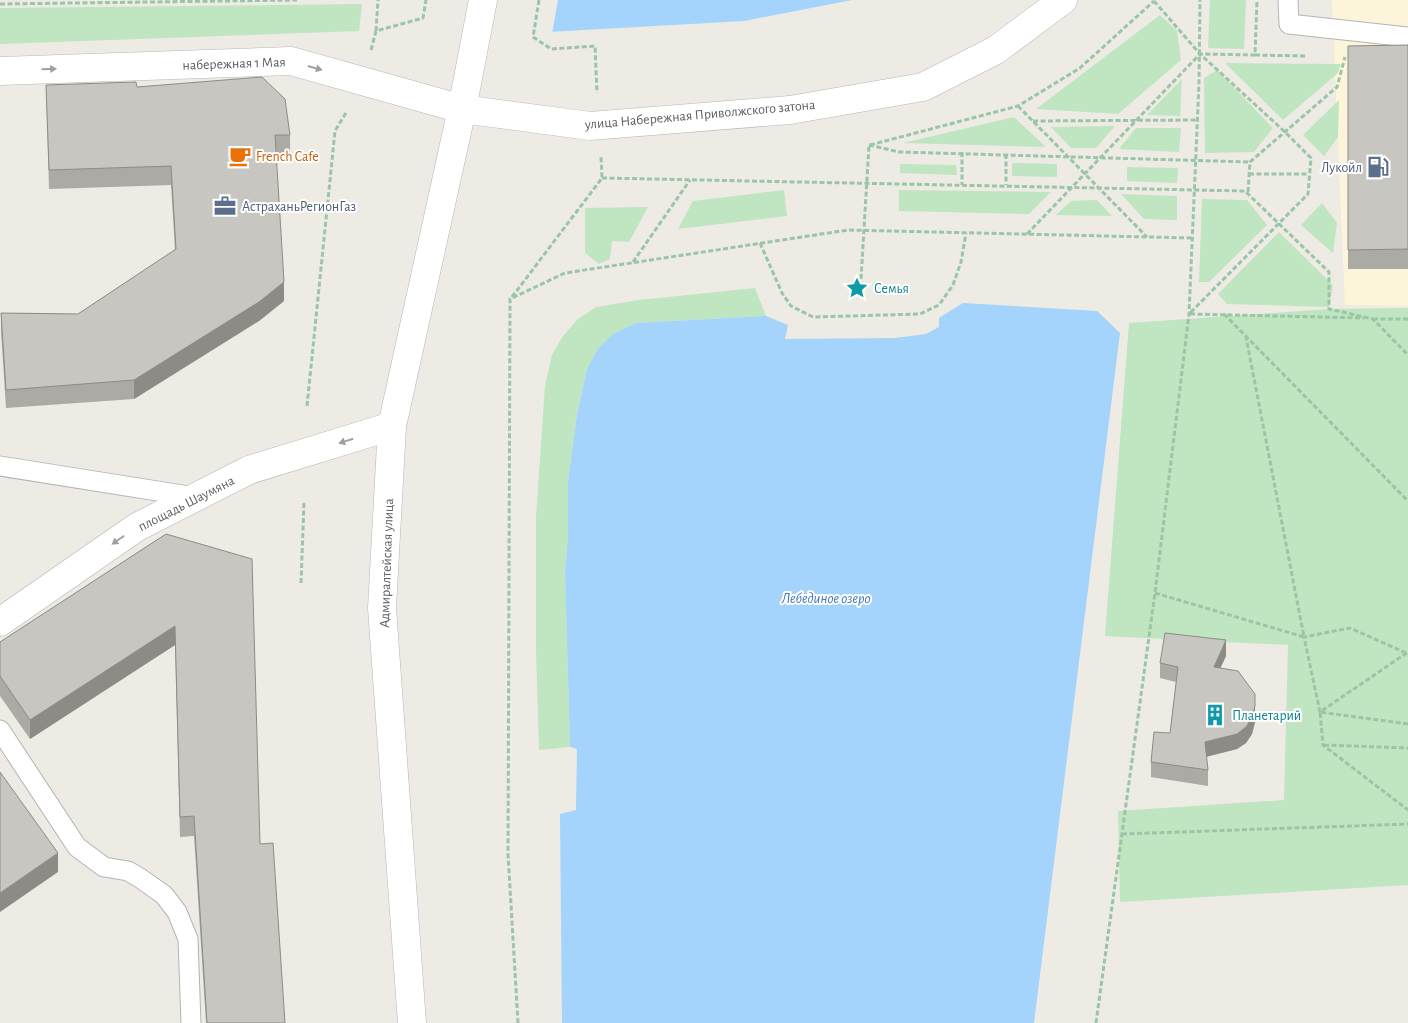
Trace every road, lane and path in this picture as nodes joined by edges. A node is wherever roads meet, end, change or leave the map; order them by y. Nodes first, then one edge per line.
1 (297, 0) edge
2 (378, 0) edge
3 (426, 0) edge
4 (483, 0) edge
5 (539, 0) edge
6 (1063, 0) edge
7 (1200, 0) edge
8 (1257, 0) edge
9 (1288, 0) edge
10 (1154, 1) edge
11 (0, 4) edge
12 (376, 31) junction
13 (1408, 37) edge
14 (1200, 54) junction
15 (1255, 55) junction
16 (1315, 56) dead end
17 (1335, 57) dead end
18 (0, 71) edge
19 (364, 82) junction
20 (1018, 106) junction
21 (462, 109) junction
22 (1197, 120) junction
23 (1032, 121) junction
24 (1136, 121) junction
25 (599, 125) junction
26 (1285, 132) junction
27 (869, 145) junction
28 (962, 152) junction
29 (1006, 154) junction
30 (1067, 156) junction
31 (1101, 157) junction
32 (1195, 160) junction
33 (1250, 162) junction
34 (1084, 174) junction
35 (1249, 174) junction
36 (1310, 174) junction
37 (602, 178) junction
38 (691, 179) junction
39 (868, 183) junction
40 (962, 185) junction
41 (1006, 185) junction
42 (1072, 187) junction
43 (1098, 188) junction
44 (1194, 190) junction
45 (1248, 192) junction
46 (1279, 223) junction
47 (864, 230) junction
48 (966, 232) junction
49 (1027, 234) junction
50 (1147, 238) junction
51 (1192, 238) junction
52 (760, 243) junction
53 (633, 262) junction
54 (861, 279) dead end
55 (510, 299) junction
56 (1190, 314) junction
57 (1224, 314) junction
58 (1373, 318) junction
59 (1408, 319) edge
60 (1246, 337) junction
61 (1408, 356) edge
62 (308, 406) dead end
63 (392, 426) junction
64 (0, 466) edge
65 (195, 498) junction
66 (1408, 501) edge
67 (304, 502) dead end
68 (300, 583) dead end
69 (1155, 593) junction
70 (0, 622) edge
71 (1304, 637) junction
72 (1407, 653) edge
73 (1320, 712) junction
74 (1408, 724) edge
75 (0, 730) edge
76 (1323, 744) junction
77 (1408, 748) edge
78 (1408, 810) edge
79 (1408, 824) edge
80 (1122, 834) junction
81 (191, 1023) edge
82 (412, 1023) edge
83 (518, 1023) edge
84 (1096, 1023) edge

1 - 11 path
2 - 12 path
3 - 12 path
4 - 21 main road, Адмиралтейская улица
5 - 25 path
6 - 25 main road, улица Набережная Приволжского затона
7 - 14 path
8 - 15 path
9 - 13 lane
10 - 14 path
10 - 20 path
12 - 19 path
14 - 15 path
14 - 22 path
14 - 24 path
14 - 26 path
15 - 16 path
17 - 26 path
18 -> 19 main road, набережная 1 Мая
19 - 21 main road, набережная 1 Мая
19 - 62 path
20 - 23 path
20 - 27 path
21 - 25 main road, улица Набережная Приволжского затона
21 - 63 main road, Адмиралтейская улица
22 - 24 path
22 - 32 path
23 - 24 path
23 - 30 path
24 - 31 path
25 - 37 path
26 - 33 path
26 - 36 path
27 - 28 path
27 - 39 path
28 - 29 path
28 - 40 path
29 - 30 path
29 - 41 path
30 - 31 path
30 - 34 path
31 - 32 path
31 - 34 path
32 - 33 path
32 - 44 path
33 - 35 path
34 - 42 path
34 - 43 path
35 - 36 path
35 - 45 path
36 - 46 path
37 - 38 path
37 - 55 path
38 - 39 path
38 - 53 path
39 - 40 path
39 - 47 path
40 - 41 path
41 - 42 path
42 - 43 path
42 - 49 path
43 - 44 path
43 - 50 path
44 - 45 path
44 - 51 path
45 - 46 path
46 - 56 path
46 - 58 path
47 - 48 path
47 - 52 path
47 - 54 path
48 - 49 path
48 - 52 path
49 - 50 path
50 - 51 path
51 - 56 path
52 - 53 path
53 - 55 path
55 - 83 path
56 - 57 path
56 - 69 path
57 - 58 path
57 - 60 path
58 - 59 path
58 - 61 path
60 - 66 path
60 - 71 path
63 -> 65 main road, площадь Шаумяна
63 - 82 main road, Адмиралтейская улица
64 - 65 lane
65 -> 70 main road, площадь Шаумяна
67 - 68 path
69 - 71 path
69 - 80 path
71 - 72 path
71 - 73 path
72 - 73 path
73 - 74 path
73 - 76 path
75 - 81 lane
76 - 77 path
76 - 78 path
79 - 80 path
80 - 84 path

